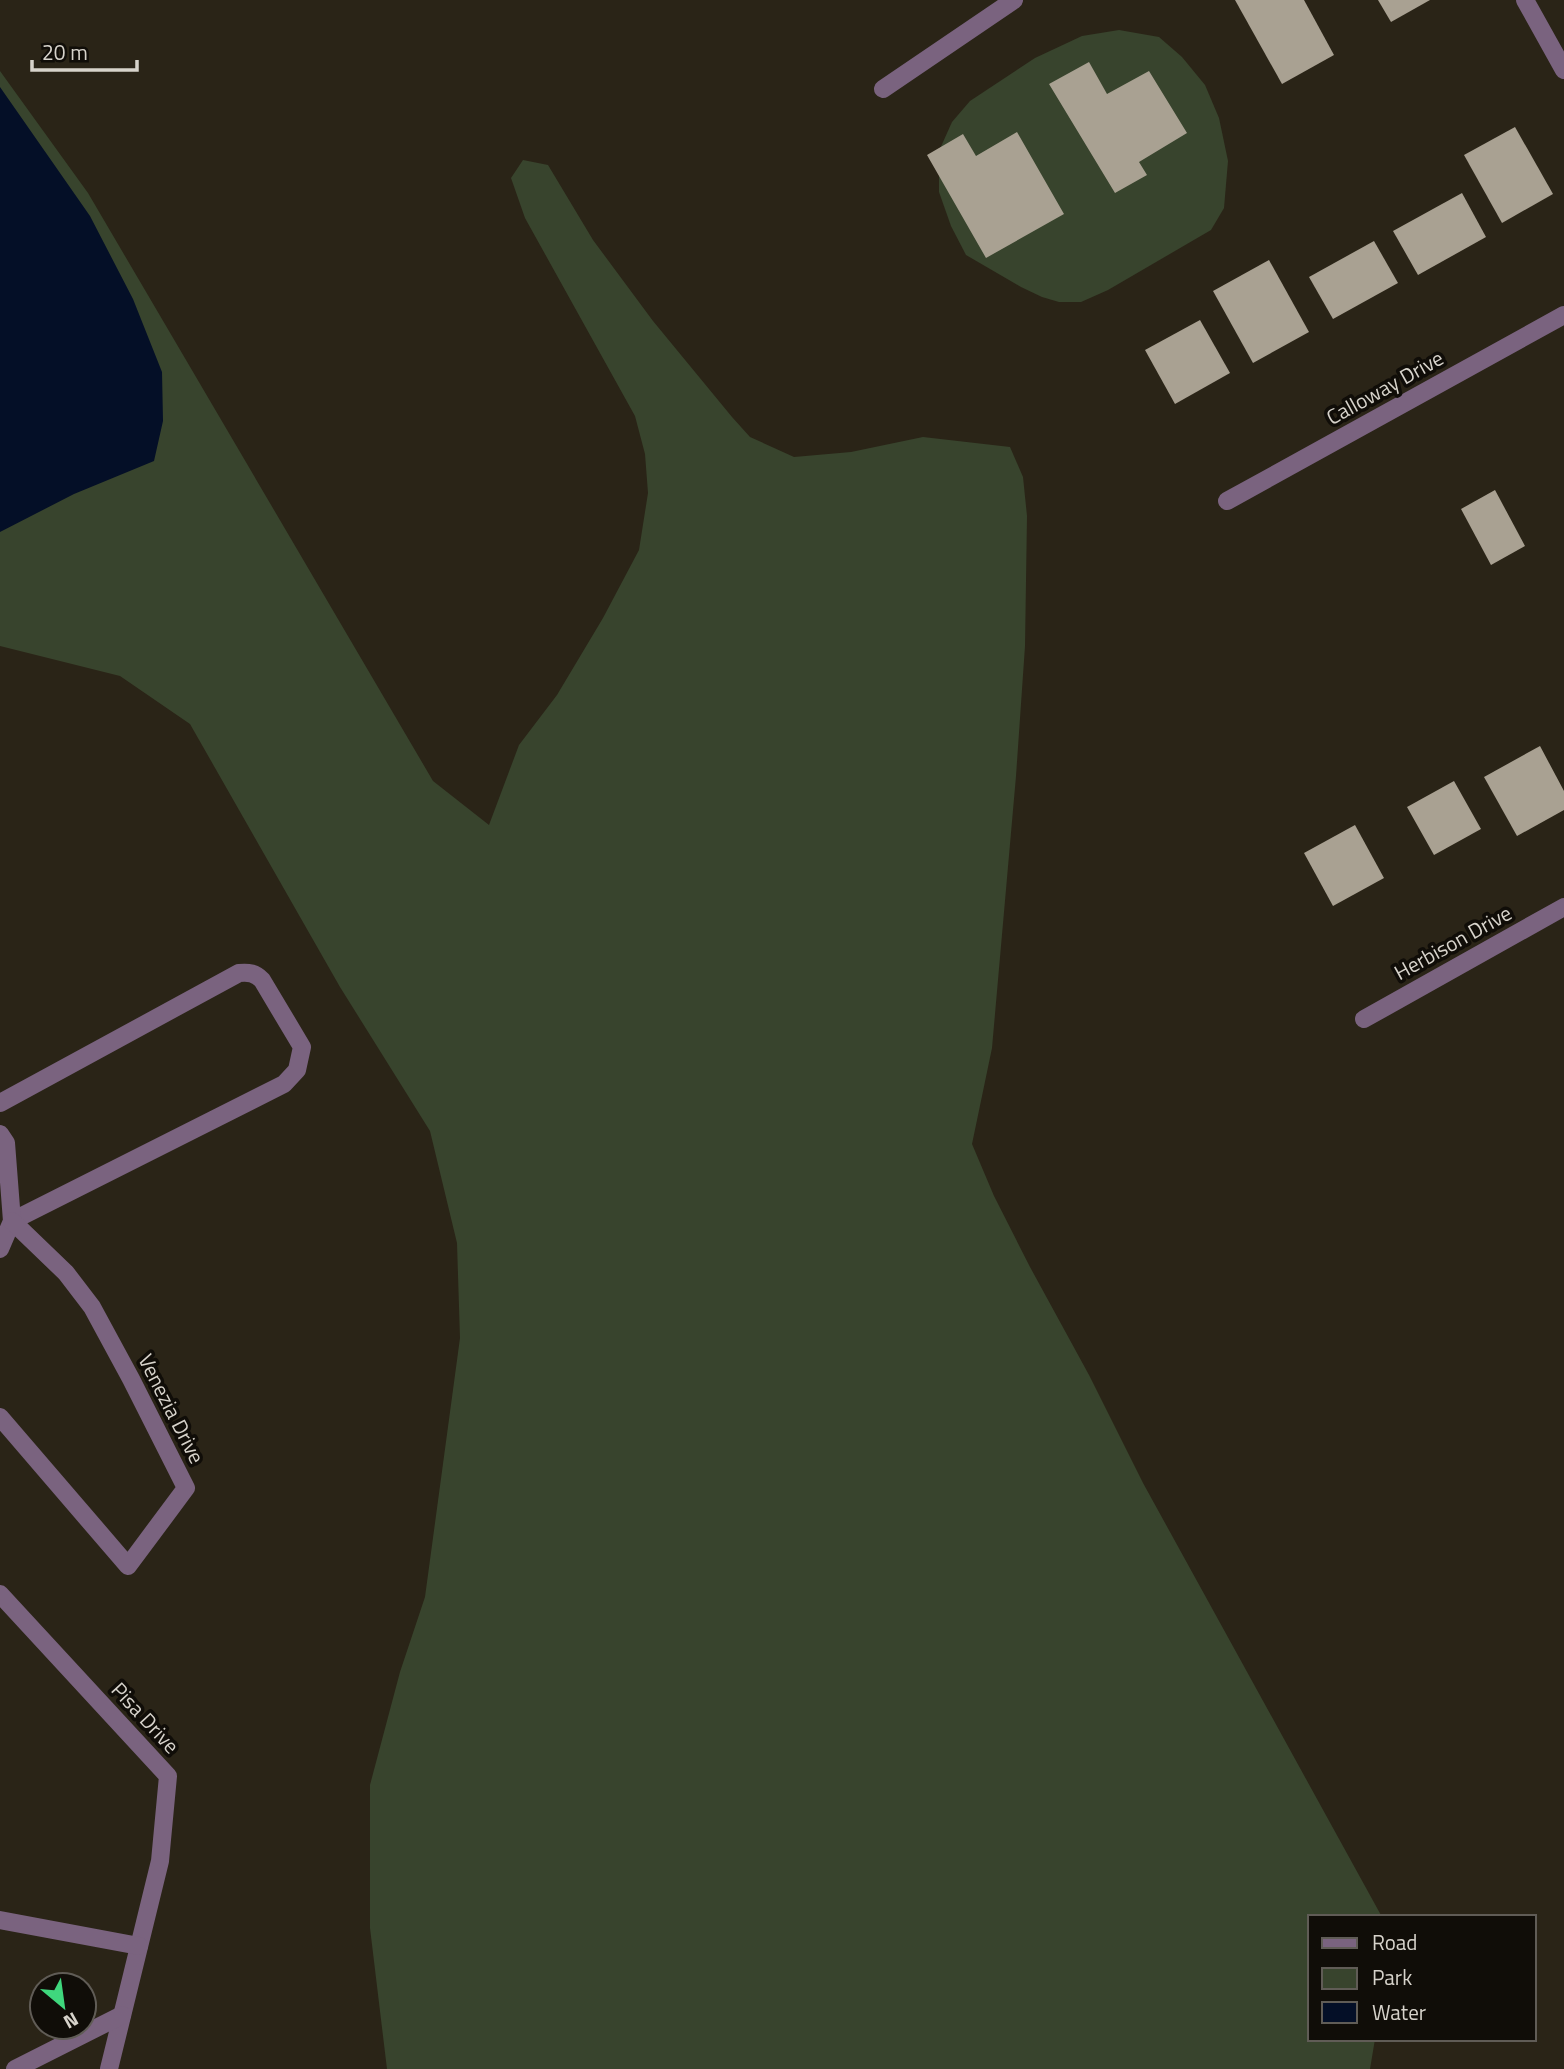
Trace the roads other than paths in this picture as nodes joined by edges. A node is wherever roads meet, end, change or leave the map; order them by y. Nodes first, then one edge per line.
1 (1014, 0) edge
2 (1525, 0) edge
3 (1564, 70) edge
4 (883, 89) dead end
5 (1564, 315) edge
6 (1227, 501) dead end
7 (1564, 907) edge
8 (1364, 1019) dead end
9 (0, 1103) edge
10 (0, 1134) edge
11 (12, 1221) junction
12 (0, 1249) edge
13 (0, 1417) edge
14 (0, 1594) edge
15 (0, 1920) edge
16 (139, 1946) junction
17 (122, 2015) junction
18 (15, 2069) edge
19 (109, 2069) edge

1 - 4 street
2 - 3 street
5 - 6 street, Calloway Drive
7 - 8 street, Herbison Drive
9 - 11 street
10 - 11 street
11 - 12 street
11 - 13 street, Venezia Drive
14 - 16 street, Pisa Drive
15 - 16 street
16 - 17 street, Pisa Drive
17 - 18 street
17 - 19 street, Pisa Drive

